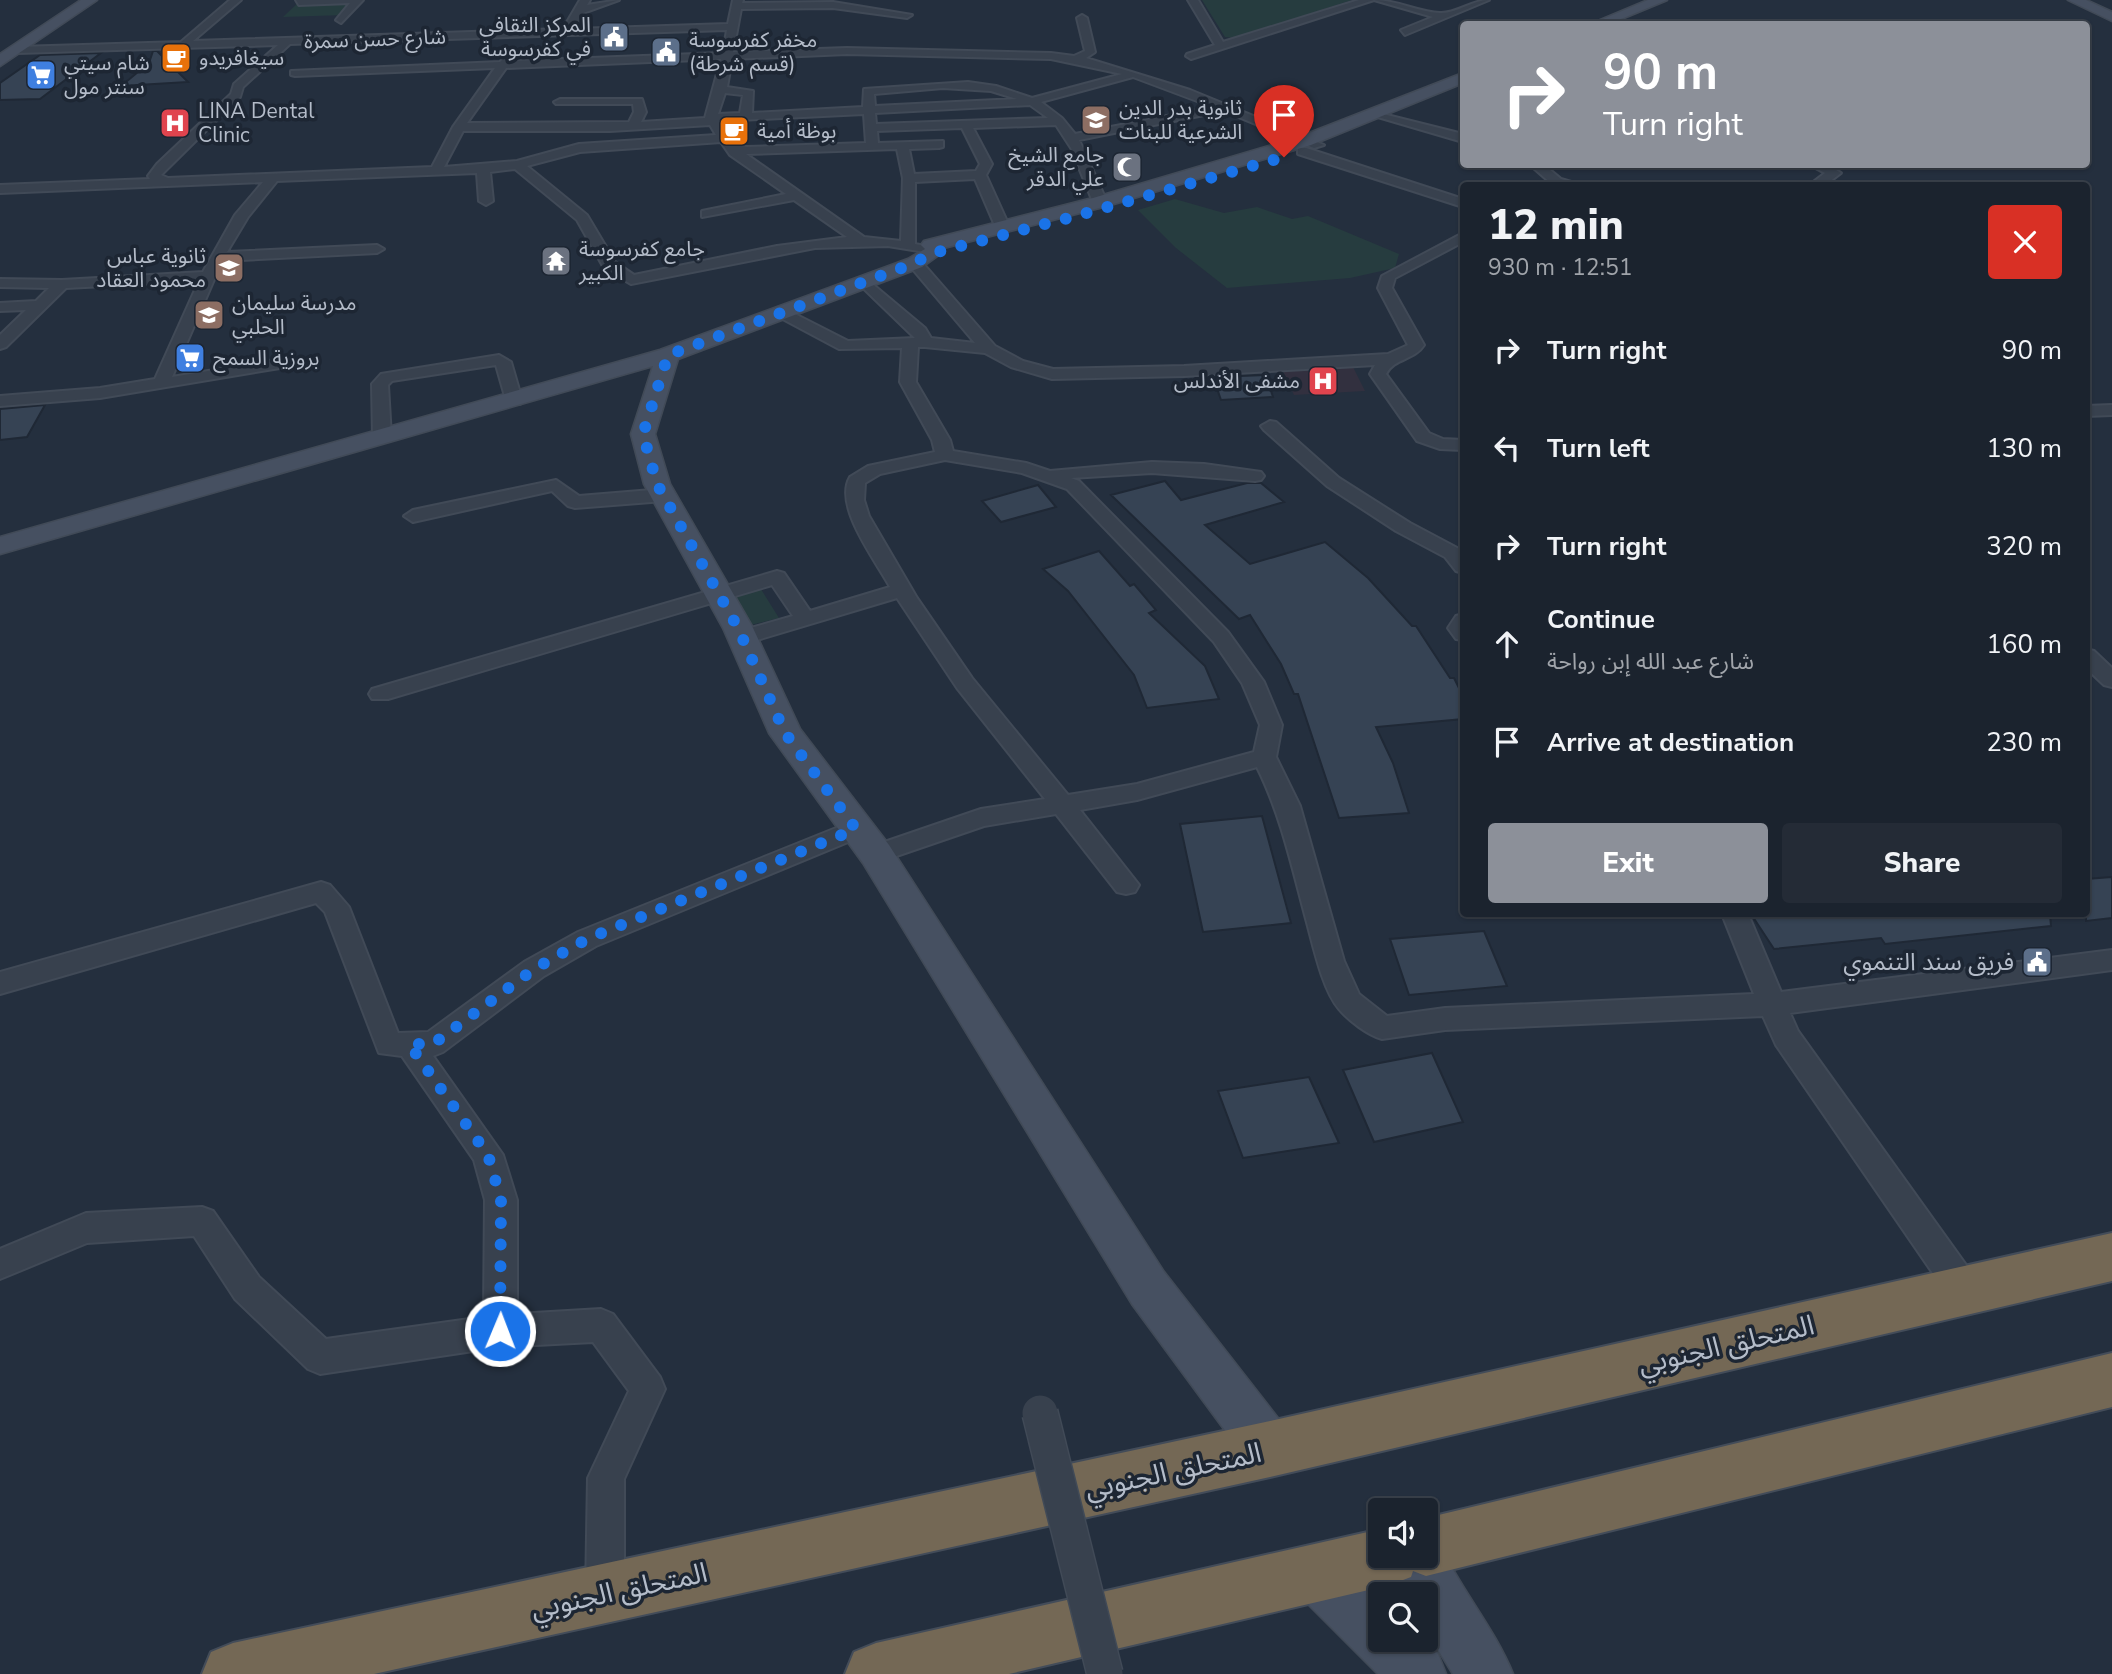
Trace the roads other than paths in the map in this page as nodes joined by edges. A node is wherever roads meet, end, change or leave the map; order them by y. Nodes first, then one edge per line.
1 (73, 0) edge
2 (90, 0) edge
3 (236, 0) edge
4 (301, 0) edge
5 (585, 0) edge
6 (614, 0) edge
7 (1193, 0) edge
8 (1368, 0) edge
9 (1379, 0) edge
10 (1484, 0) edge
11 (1660, 0) edge
12 (1679, 0) edge
13 (2075, 0) edge
14 (737, 3) edge
15 (579, 11) junction
16 (907, 15) dead end
17 (1445, 17) junction
18 (2112, 17) edge
19 (1082, 18) dead end
20 (341, 20) dead end
21 (1606, 21) edge
22 (1626, 21) edge
23 (732, 27) junction
24 (1405, 32) dead end
25 (567, 33) junction
26 (522, 34) junction
27 (288, 41) junction
28 (184, 44) junction
29 (1221, 47) junction
30 (0, 48) edge
31 (18, 50) junction
32 (726, 57) junction
33 (1191, 57) dead end
34 (1077, 59) junction
35 (0, 61) edge
36 (505, 64) junction
37 (295, 73) dead end
38 (1130, 75) junction
39 (1460, 79) edge
40 (721, 89) junction
41 (1460, 90) edge
42 (1030, 102) junction
43 (1226, 108) junction
44 (869, 111) junction
45 (640, 112) junction
46 (1383, 115) junction
47 (712, 116) junction
48 (745, 118) junction
49 (1059, 121) junction
50 (633, 125) junction
51 (966, 125) junction
52 (459, 127) junction
53 (545, 127) junction
54 (871, 128) junction
55 (1460, 137) edge
56 (1070, 138) junction
57 (727, 143) junction
58 (939, 144) dead end
59 (902, 145) junction
60 (872, 146) junction
61 (1308, 146) junction
62 (747, 151) junction
63 (518, 165) junction
64 (1539, 168) edge
65 (1823, 168) edge
66 (437, 169) junction
67 (483, 169) junction
68 (980, 174) junction
69 (274, 177) junction
70 (909, 178) junction
71 (164, 181) junction
72 (1554, 182) edge
73 (1820, 182) edge
74 (0, 189) edge
75 (799, 195) junction
76 (486, 201) dead end
77 (1100, 201) junction
78 (1460, 202) edge
79 (707, 214) dead end
80 (1003, 228) junction
81 (858, 238) junction
82 (879, 238) junction
83 (1460, 239) edge
84 (377, 249) dead end
85 (924, 251) junction
86 (217, 257) junction
87 (209, 276) junction
88 (864, 281) junction
89 (0, 283) edge
90 (62, 284) junction
91 (41, 305) junction
92 (0, 307) edge
93 (784, 314) junction
94 (918, 343) junction
95 (0, 344) edge
96 (989, 349) junction
97 (668, 355) junction
98 (1391, 359) junction
99 (280, 364) dead end
100 (161, 383) junction
101 (2112, 397) edge
102 (2090, 399) edge
103 (514, 400) junction
104 (0, 401) edge
105 (2112, 410) edge
106 (2090, 411) edge
107 (1270, 426) dead end
108 (1460, 430) edge
109 (1419, 433) junction
110 (382, 437) junction
111 (1460, 445) edge
112 (945, 455) junction
113 (1049, 476) junction
114 (1255, 477) dead end
115 (664, 495) junction
116 (414, 516) dead end
117 (0, 546) edge
118 (1460, 563) edge
119 (900, 590) junction
120 (719, 593) junction
121 (805, 619) junction
122 (740, 638) junction
123 (2090, 660) edge
124 (2112, 680) edge
125 (380, 694) dead end
126 (1264, 757) junction
127 (1061, 803) junction
128 (866, 841) junction
129 (1126, 885) dead end
130 (1736, 917) edge
131 (2112, 960) edge
132 (0, 983) edge
133 (1772, 1004) junction
134 (409, 1044) junction
135 (2112, 1257) edge
136 (0, 1264) edge
137 (1964, 1290) junction
138 (500, 1331) junction
139 (2112, 1381) edge
140 (1040, 1413) dead end
141 (1270, 1449) junction
142 (1438, 1544) edge
143 (1368, 1561) edge
144 (1423, 1568) edge
145 (1315, 1573) junction
146 (605, 1593) junction
147 (1368, 1624) edge
148 (1396, 1652) edge
149 (233, 1674) edge
150 (876, 1674) edge
151 (1105, 1674) edge
152 (1418, 1674) edge
153 (1485, 1674) edge

1 - 30 street
2 - 31 street
3 - 28 street
4 - 20 street
5 - 15 street
6 - 15 street
7 - 29 street
8 - 29 street
9 - 17 street
10 - 17 street
11 - 21 street
12 - 22 street
13 - 18 street
14 - 16 street
14 - 23 street
15 - 25 street
17 - 24 street
19 - 34 street
23 - 25 street, شارع حسن سمرة
23 - 32 street
25 - 26 street, شارع حسن سمرة
26 - 27 street, شارع حسن سمرة
26 - 36 street
27 - 28 street, شارع حسن سمرة
27 - 71 street
28 - 31 street, شارع حسن سمرة
29 - 33 street
31 - 35 street
32 - 34 street
32 - 36 street
32 - 40 street
34 - 38 street
36 - 37 street
36 - 52 street
38 - 42 street
38 - 43 street
39 - 46 street
40 - 47 street
40 - 48 street
41 - 46 street
42 - 44 street
42 - 44 street
42 - 49 street
43 - 56 street
43 - 61 street
44 - 48 street
44 - 54 street
45 - 47 street
45 - 50 street
45 - 53 street
46 - 55 street
46 - 61 street
47 - 48 street
47 - 50 street
47 - 57 street
49 - 51 street
49 - 56 street
50 - 53 street
51 - 54 street
51 - 68 street
52 - 53 street
52 - 66 street
54 - 60 street
56 - 77 street
57 - 62 street
57 - 63 street
57 - 75 street
58 - 59 street
59 - 60 street
59 - 70 street
60 - 62 street
61 - 77 street
61 - 78 street
61 - 85 street
62 - 82 street
63 - 67 street
63 - 81 street
64 - 72 street
65 - 73 street
66 - 67 street
66 - 69 street
67 - 76 street
68 - 70 street
68 - 80 street
69 - 71 street
69 - 86 street
70 - 85 street
71 - 74 street
75 - 79 street
75 - 81 street
77 - 80 street
80 - 85 street
81 - 82 street
82 - 85 street
83 - 98 street
84 - 86 street
85 - 88 street
85 - 96 street
86 - 87 street
87 - 90 street
87 - 100 street
88 - 93 street
88 - 94 street
89 - 90 street
90 - 91 street
91 - 92 street
91 - 95 street
93 - 94 street
93 - 97 street
94 - 96 street
94 - 112 street
96 - 98 street
97 - 103 street
97 - 115 street
98 - 109 street
99 - 100 street
100 - 104 street
101 - 102 street
103 - 110 street
103 - 110 street
105 - 106 street
107 - 118 street
108 - 109 street
109 - 111 street
110 - 117 street
112 - 113 street
112 - 119 street
113 - 114 street
113 - 126 street
115 - 116 street
115 - 120 street
119 - 121 street
119 - 127 street
120 - 121 street
120 - 122 street
120 - 125 street
121 - 122 street
122 - 128 street
123 - 124 street
126 - 127 street
126 - 133 street
127 - 128 street
127 - 129 street
128 - 134 street
128 - 141 street
130 - 133 street
131 - 133 street
132 - 134 street
133 - 137 street
134 - 138 street
135 - 137 highway, المتحلق الجنوبي
136 - 138 street
137 - 141 highway, المتحلق الجنوبي
138 - 146 street
139 - 142 highway
140 - 151 street, bridge
141 - 146 highway, المتحلق الجنوبي
143 - 145 highway
144 - 153 street
145 - 147 street
145 - 150 highway
146 - 149 highway, المتحلق الجنوبي
148 - 152 street

